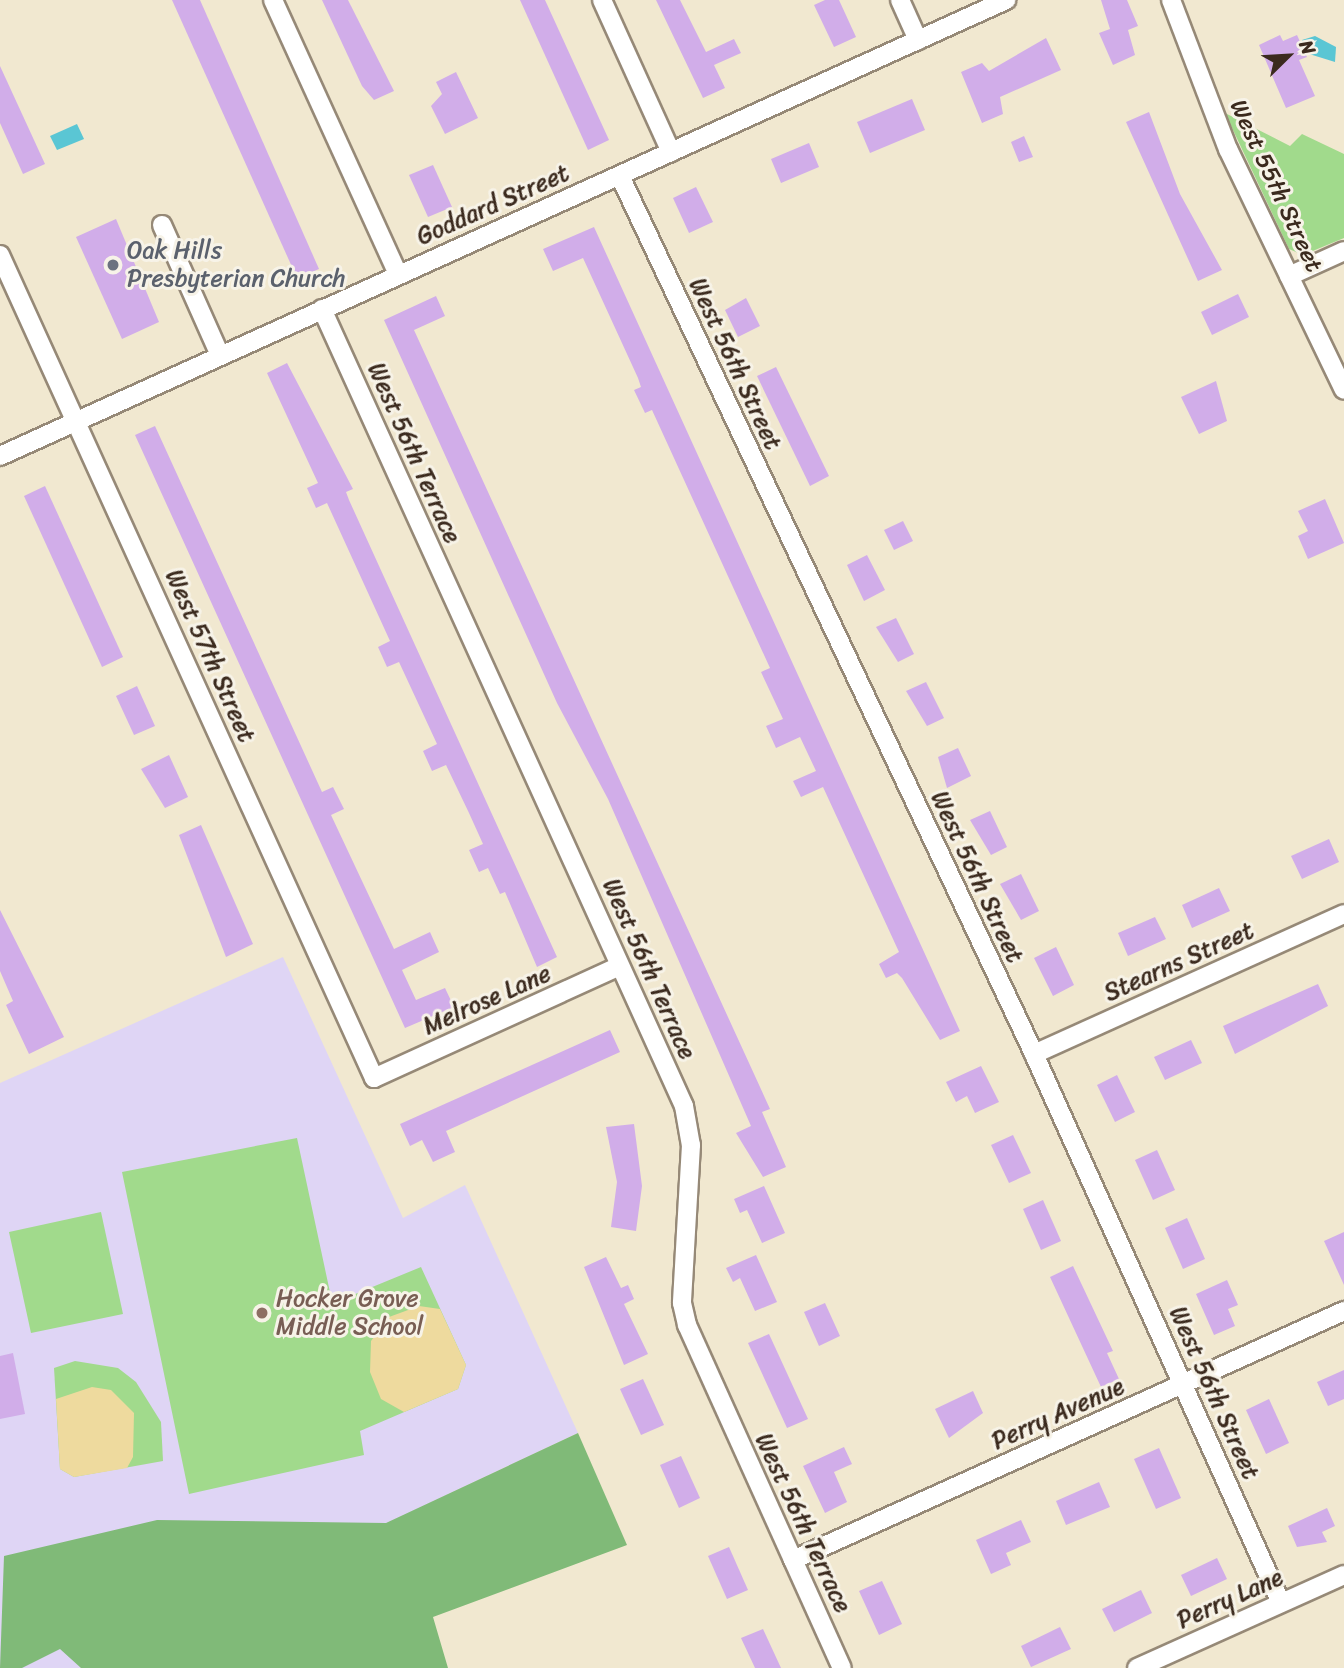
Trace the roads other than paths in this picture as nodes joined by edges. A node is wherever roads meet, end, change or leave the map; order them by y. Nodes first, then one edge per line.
1 (273, 0) edge
2 (602, 0) edge
3 (900, 0) edge
4 (1006, 0) edge
5 (1171, 0) edge
6 (918, 40) junction
7 (671, 152) junction
8 (620, 176) junction
9 (162, 225) dead end
10 (1344, 251) edge
11 (0, 255) edge
12 (398, 274) junction
13 (1289, 276) junction
14 (322, 309) junction
15 (220, 355) junction
16 (1344, 390) edge
17 (76, 420) junction
18 (0, 456) edge
19 (1344, 914) edge
20 (620, 966) junction
21 (1034, 1054) junction
22 (374, 1078) joint
23 (1344, 1311) edge
24 (1184, 1384) junction
25 (793, 1560) junction
26 (1344, 1575) edge
27 (1280, 1603) junction
28 (842, 1668) edge
29 (1137, 1668) edge

1 - 12 street
2 - 7 street
3 - 6 street
4 - 6 street, Goddard Street
5 - 13 street, West 55th Street
6 - 7 street, Goddard Street
7 - 8 street, Goddard Street
8 - 12 street, Goddard Street
8 - 21 street, West 56th Street
9 - 15 street
10 - 13 street
11 - 17 street, West 57th Street
12 - 14 street, Goddard Street
13 - 16 street, West 55th Street
14 - 15 street, Goddard Street
14 - 20 street, West 56th Terrace
15 - 17 street, Goddard Street
17 - 18 street, Goddard Street
17 - 22 street, West 57th Street
19 - 21 street, Stearns Street
20 - 22 street, Melrose Lane
20 - 25 street, West 56th Terrace
21 - 24 street, West 56th Street
23 - 24 street, Perry Avenue
24 - 25 street, Perry Avenue
24 - 27 street, West 56th Street
25 - 28 street, West 56th Terrace
26 - 27 street, Perry Lane
27 - 29 street, Perry Lane

